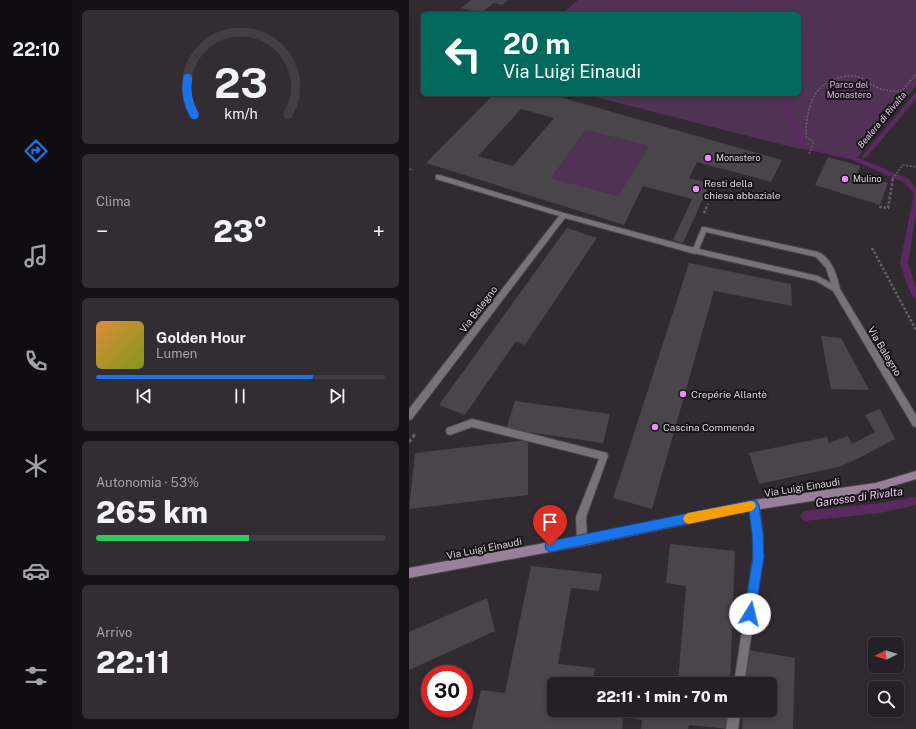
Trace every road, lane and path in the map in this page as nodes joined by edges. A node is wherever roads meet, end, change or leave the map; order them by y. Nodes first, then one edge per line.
1 (916, 74) edge
2 (809, 154) dead end
3 (916, 167) edge
4 (409, 169) edge
5 (413, 170) dead end
6 (438, 177) dead end
7 (879, 207) dead end
8 (563, 215) junction
9 (872, 248) dead end
10 (695, 252) junction
11 (836, 289) junction
12 (916, 330) edge
13 (409, 416) edge
14 (916, 423) edge
15 (450, 431) dead end
16 (916, 475) edge
17 (754, 505) junction
18 (582, 540) junction
19 (409, 573) edge
20 (740, 677) edge
21 (734, 717) edge
22 (732, 729) edge

1 - 2 path
3 - 7 path
4 - 5 path
6 - 8 street
8 - 10 street
8 - 13 street, Via Balegno
9 - 12 path
10 - 11 street
10 - 11 street, Via Balegno
11 - 14 street, Via Balegno
15 - 18 street
16 - 17 main road, Via Luigi Einaudi
17 - 18 main road, Via Luigi Einaudi
17 - 20 street
18 - 19 main road, Via Luigi Einaudi
21 - 22 street

